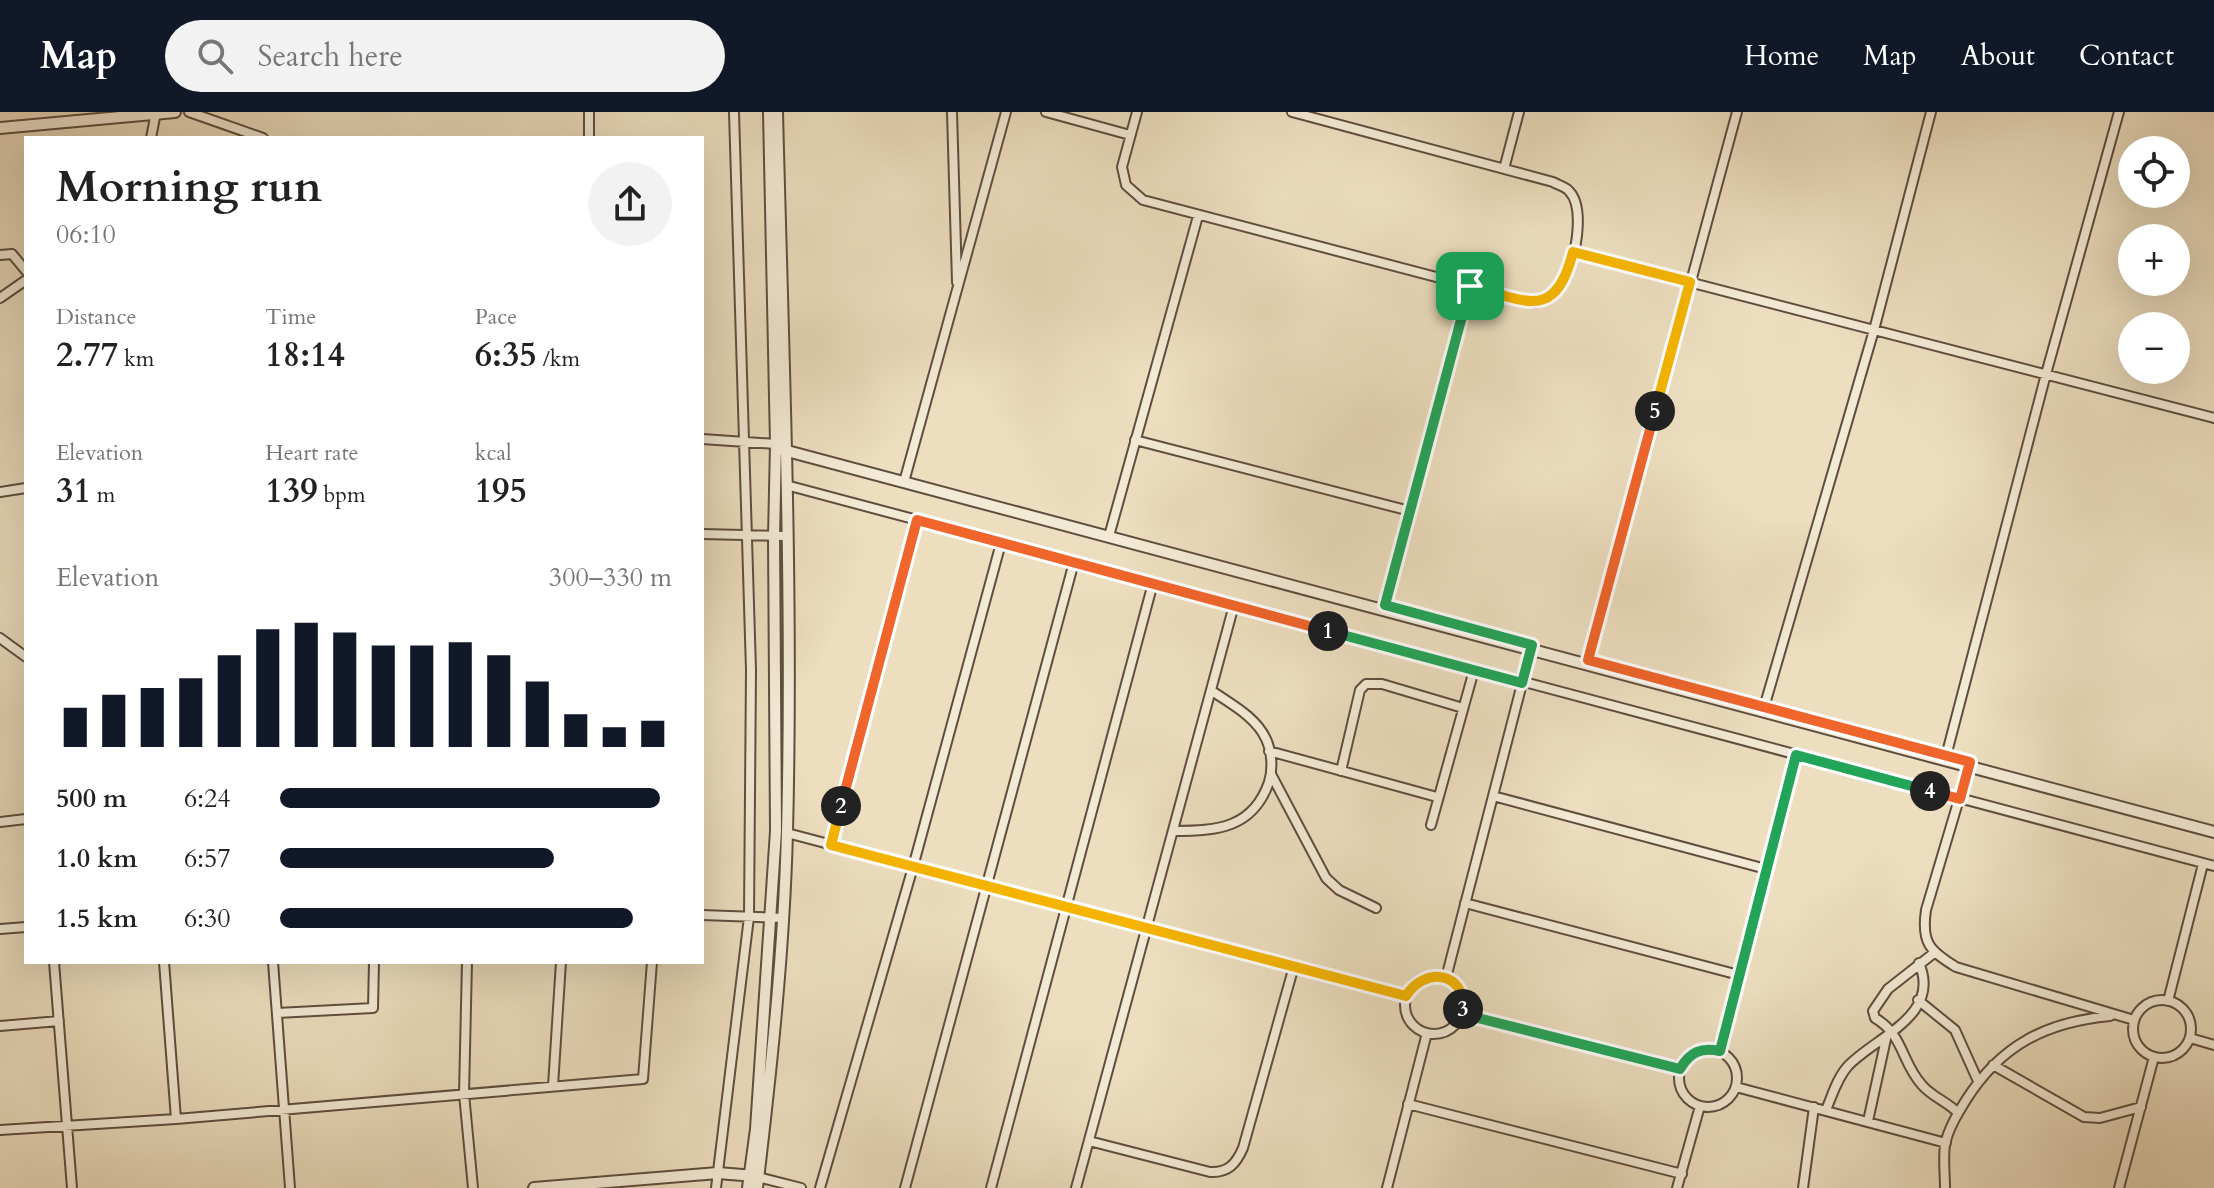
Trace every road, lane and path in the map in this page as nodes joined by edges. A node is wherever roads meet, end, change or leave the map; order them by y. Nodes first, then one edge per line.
1 (175, 112) edge
2 (189, 112) edge
3 (589, 112) edge
4 (734, 112) edge
5 (769, 112) edge
6 (777, 112) edge
7 (952, 112) edge
8 (1006, 112) edge
9 (1046, 112) edge
10 (1137, 112) edge
11 (1292, 112) edge
12 (1519, 112) edge
13 (1737, 112) edge
14 (1931, 112) edge
15 (2119, 112) edge
16 (155, 113) edge
17 (0, 128) edge
18 (1130, 135) junction
19 (151, 136) edge
20 (257, 136) edge
21 (589, 136) edge
22 (1504, 169) junction
23 (1198, 216) junction
24 (1573, 252) junction
25 (0, 255) edge
26 (24, 269) edge
27 (24, 281) edge
28 (1690, 282) junction
29 (1470, 286) junction
30 (957, 291) junction
31 (0, 298) edge
32 (1874, 330) junction
33 (2046, 374) junction
34 (2214, 418) edge
35 (704, 439) edge
36 (1135, 440) junction
37 (742, 441) junction
38 (778, 447) junction
39 (905, 480) junction
40 (786, 485) junction
41 (24, 488) edge
42 (0, 492) edge
43 (1410, 511) junction
44 (917, 520) junction
45 (704, 534) edge
46 (1110, 534) junction
47 (746, 536) junction
48 (787, 536) junction
49 (774, 537) junction
50 (1001, 543) junction
51 (1074, 562) junction
52 (1153, 583) junction
53 (1234, 605) junction
54 (1385, 607) junction
55 (0, 638) edge
56 (1532, 647) junction
57 (24, 656) edge
58 (1587, 662) junction
59 (1474, 670) junction
60 (1522, 683) junction
61 (1212, 691) junction
62 (1463, 708) junction
63 (1764, 709) junction
64 (1269, 751) junction
65 (1796, 755) junction
66 (1946, 758) junction
67 (1969, 764) junction
68 (1341, 771) junction
69 (1271, 774) junction
70 (1493, 796) junction
71 (1437, 797) junction
72 (1960, 799) junction
73 (24, 819) edge
74 (0, 822) edge
75 (1431, 825) dead end
76 (2214, 829) edge
77 (1174, 831) junction
78 (787, 833) junction
79 (831, 845) junction
80 (2203, 864) junction
81 (2214, 866) edge
82 (913, 867) junction
83 (1766, 869) junction
84 (987, 886) junction
85 (1465, 903) junction
86 (1065, 906) junction
87 (1376, 908) dead end
88 (704, 915) edge
89 (749, 917) junction
90 (771, 917) junction
91 (783, 918) junction
92 (24, 927) edge
93 (1148, 928) junction
94 (0, 929) edge
95 (1934, 953) junction
96 (1919, 963) junction
97 (54, 964) edge
98 (164, 964) edge
99 (273, 964) edge
100 (374, 964) edge
101 (467, 964) edge
102 (561, 964) edge
103 (652, 964) edge
104 (1294, 966) junction
105 (1739, 975) junction
106 (1446, 978) junction
107 (1406, 996) junction
108 (1918, 1000) junction
109 (2168, 1001) junction
110 (277, 1013) junction
111 (1462, 1014) junction
112 (2117, 1015) junction
113 (2134, 1020) junction
114 (59, 1021) junction
115 (0, 1026) edge
116 (1427, 1033) junction
117 (1890, 1036) junction
118 (2190, 1038) junction
119 (2214, 1045) edge
120 (1720, 1051) junction
121 (2154, 1057) junction
122 (1993, 1065) junction
123 (1680, 1069) junction
124 (1978, 1081) junction
125 (553, 1086) junction
126 (1736, 1087) junction
127 (464, 1094) junction
128 (1408, 1104) junction
129 (1700, 1106) junction
130 (1814, 1107) junction
131 (2141, 1107) junction
132 (284, 1109) junction
133 (1826, 1110) junction
134 (1958, 1113) junction
135 (176, 1119) junction
136 (1868, 1121) junction
137 (67, 1127) junction
138 (0, 1130) edge
139 (1089, 1141) junction
140 (1946, 1143) junction
141 (718, 1173) junction
142 (1682, 1174) junction
143 (755, 1180) edge
144 (72, 1188) edge
145 (290, 1188) edge
146 (473, 1188) edge
147 (534, 1188) edge
148 (716, 1188) edge
149 (748, 1188) edge
150 (801, 1188) edge
151 (820, 1188) edge
152 (905, 1188) edge
153 (991, 1188) edge
154 (1076, 1188) edge
155 (1387, 1188) edge
156 (1677, 1188) edge
157 (1803, 1188) edge
158 (1945, 1188) edge
159 (2119, 1188) edge

1 - 16 street
2 - 20 street
3 - 21 street
4 - 37 street
5 - 38 street
6 - 38 street
7 - 30 street
8 - 30 street
9 - 18 street
10 - 18 street
11 - 22 street
12 - 22 street
13 - 28 street
14 - 32 street
15 - 33 street
16 - 17 street
16 - 19 street
18 - 23 street
22 - 24 street
23 - 29 street
23 - 36 street
24 - 28 street
24 - 29 street
25 - 26 street
27 - 31 street
28 - 32 street
28 - 58 street
29 - 43 street
30 - 39 street
32 - 33 street
32 - 63 street
33 - 34 street
33 - 66 street
35 - 37 street
36 - 43 street
36 - 46 street
37 - 38 street
37 - 47 street
38 - 39 street
38 - 40 street
38 - 49 street
39 - 46 street
40 - 44 street
40 - 48 street
41 - 42 street
43 - 54 street
44 - 50 street
44 - 79 street
45 - 47 street
46 - 54 street
47 - 49 street
47 - 89 street
48 - 49 street
48 - 78 street
49 - 90 street
50 - 51 street
50 - 82 street
51 - 52 street
51 - 84 street
52 - 53 street
52 - 86 street
53 - 59 street
53 - 61 street
54 - 56 street
55 - 57 street
56 - 58 street
56 - 60 street
58 - 63 street
59 - 60 street
59 - 62 street
60 - 65 street
60 - 70 street
61 - 64 street
61 - 77 street
62 - 68 street
62 - 71 street
63 - 66 street
64 - 68 street
64 - 69 street
65 - 72 street
65 - 83 street
66 - 67 street
67 - 72 street
67 - 76 street
68 - 71 street
69 - 77 street
69 - 87 street
70 - 83 street
70 - 85 street
71 - 75 street
72 - 80 street
72 - 95 street
73 - 74 street
77 - 93 street
78 - 79 street
78 - 91 street
79 - 82 street
80 - 81 street
80 - 109 street
82 - 84 street
82 - 151 street
83 - 105 street
84 - 86 street
84 - 152 street
85 - 105 street
85 - 106 street
86 - 93 street
86 - 153 street
88 - 89 street
89 - 90 street
89 - 141 street
90 - 91 street
90 - 143 street
91 - 143 street
92 - 94 street
93 - 104 street
93 - 139 street
95 - 96 street
95 - 112 street
96 - 108 street
96 - 117 street
97 - 114 street
98 - 135 street
99 - 110 street
100 - 110 street
101 - 127 street
102 - 125 street
103 - 125 street
104 - 107 street
104 - 139 street
105 - 120 street
106 - 107 street
106 - 111 street
107 - 116 street
108 - 117 street
108 - 124 street
109 - 113 street
109 - 118 street
110 - 132 street
111 - 116 street
111 - 123 street
112 - 113 street
112 - 122 street
113 - 121 street
114 - 115 street
114 - 137 street
116 - 128 street
117 - 133 street
117 - 134 street
117 - 136 street
118 - 119 street
118 - 121 street
120 - 123 street
120 - 126 street
121 - 131 street
122 - 124 street
122 - 131 street
123 - 129 street
124 - 134 street
125 - 127 street
126 - 129 street
126 - 130 street
127 - 132 street
127 - 146 street
128 - 142 street
128 - 155 street
129 - 142 street
130 - 133 street
130 - 157 street
131 - 159 street
132 - 135 street
132 - 145 street
133 - 136 street
134 - 140 street
135 - 137 street
136 - 140 street
137 - 138 street
137 - 144 street
139 - 154 street
140 - 158 street
141 - 143 street
141 - 147 street
141 - 148 street
142 - 156 street
143 - 149 street
143 - 150 street

